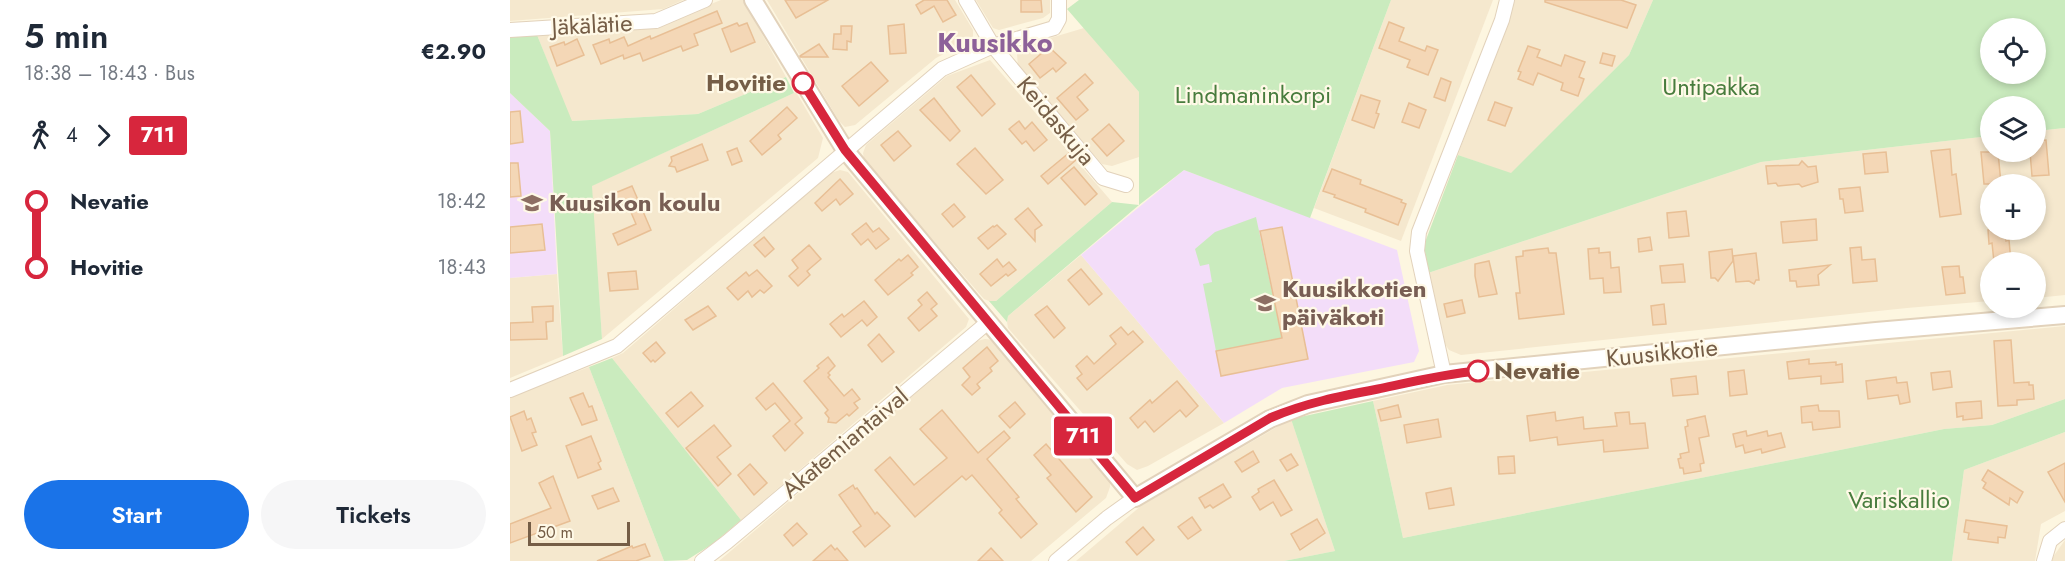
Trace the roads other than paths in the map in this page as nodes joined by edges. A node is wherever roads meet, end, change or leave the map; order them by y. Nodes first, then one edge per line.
1 (705, 0) edge
2 (753, 0) edge
3 (966, 0) edge
4 (1059, 0) edge
5 (1507, 0) edge
6 (510, 30) edge
7 (993, 46) junction
8 (845, 150) junction
9 (1126, 185) dead end
10 (2065, 315) edge
11 (987, 323) junction
12 (1444, 375) junction
13 (510, 390) edge
14 (1135, 498) junction
15 (2065, 529) edge
16 (702, 561) edge
17 (1056, 561) edge
18 (2044, 561) edge

1 - 6 street, Jäkälätie
2 - 8 street
3 - 7 street, Keidaskuja
4 - 7 street
5 - 12 street
7 - 8 street
7 - 9 street, Keidaskuja
8 - 11 street
8 - 13 street
10 - 12 street, Kuusikkotie
11 - 14 street
11 - 16 street, Akatemiantaival
12 - 14 street, Kuusikkotie
14 - 17 street, Kuusikkotie
15 - 18 street

